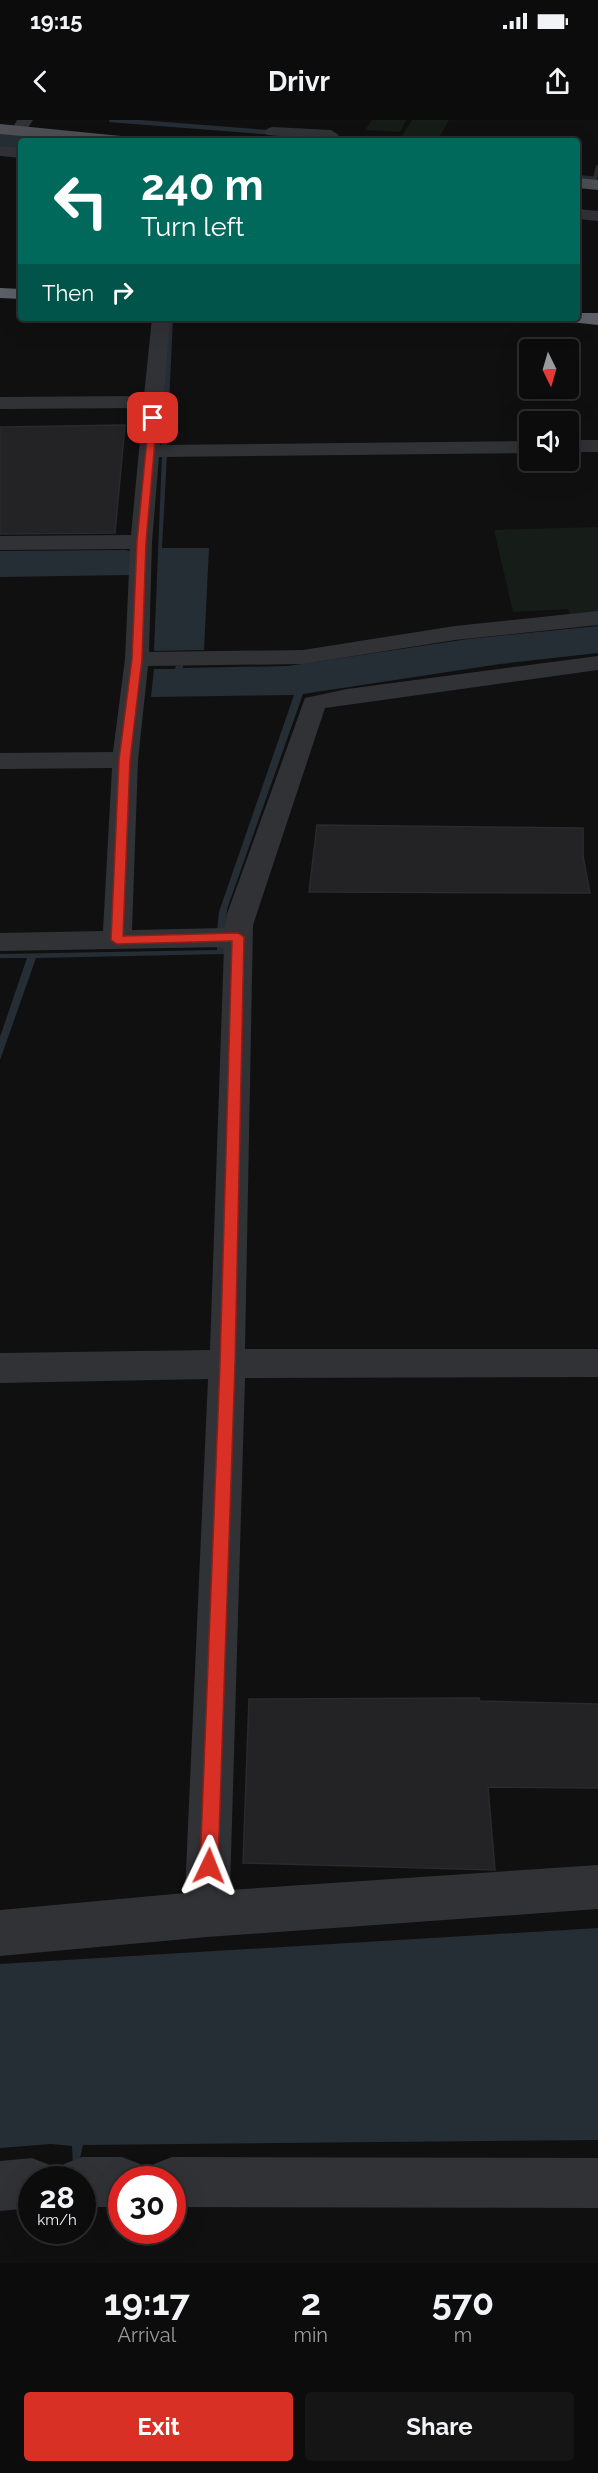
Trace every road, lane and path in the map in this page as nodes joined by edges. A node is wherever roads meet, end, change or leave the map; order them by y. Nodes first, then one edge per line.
1 (22, 125) edge
2 (0, 129) edge
3 (273, 131) edge
4 (331, 135) dead end
5 (102, 138) edge
6 (580, 183) edge
7 (598, 185) edge
8 (580, 214) edge
9 (598, 216) edge
10 (0, 286) edge
11 (18, 287) edge
12 (0, 293) edge
13 (18, 294) edge
14 (580, 311) edge
15 (598, 311) edge
16 (580, 318) edge
17 (598, 318) edge
18 (161, 321) edge
19 (154, 402) junction
20 (0, 404) edge
21 (579, 446) edge
22 (598, 446) edge
23 (519, 447) edge
24 (151, 450) junction
25 (0, 543) edge
26 (142, 545) junction
27 (598, 618) edge
28 (137, 659) junction
29 (598, 663) edge
30 (125, 760) junction
31 (0, 761) edge
32 (238, 937) junction
33 (117, 940) junction
34 (0, 942) edge
35 (598, 1363) edge
36 (227, 1364) junction
37 (0, 1368) edge
38 (598, 1887) edge
39 (207, 1914) junction
40 (0, 1933) edge
41 (186, 2182) edge
42 (598, 2183) edge
43 (18, 2184) edge
44 (0, 2186) edge

1 - 2 main road
1 - 5 main road
3 - 4 street
6 - 7 main road
8 - 9 street
10 - 11 highway
12 - 13 highway
14 - 15 highway
16 - 17 highway
18 - 19 street
19 - 20 street
19 - 24 street
21 - 22 street
23 - 24 street
24 - 26 street
25 - 26 street
26 - 28 street
27 - 28 street
28 - 30 street
29 - 32 street
30 - 31 street
30 - 33 street
32 - 33 street
32 - 36 street
33 - 34 street
35 - 36 street
36 - 37 street
36 - 39 street
38 - 39 street
39 - 40 street
41 - 42 street
43 - 44 street

